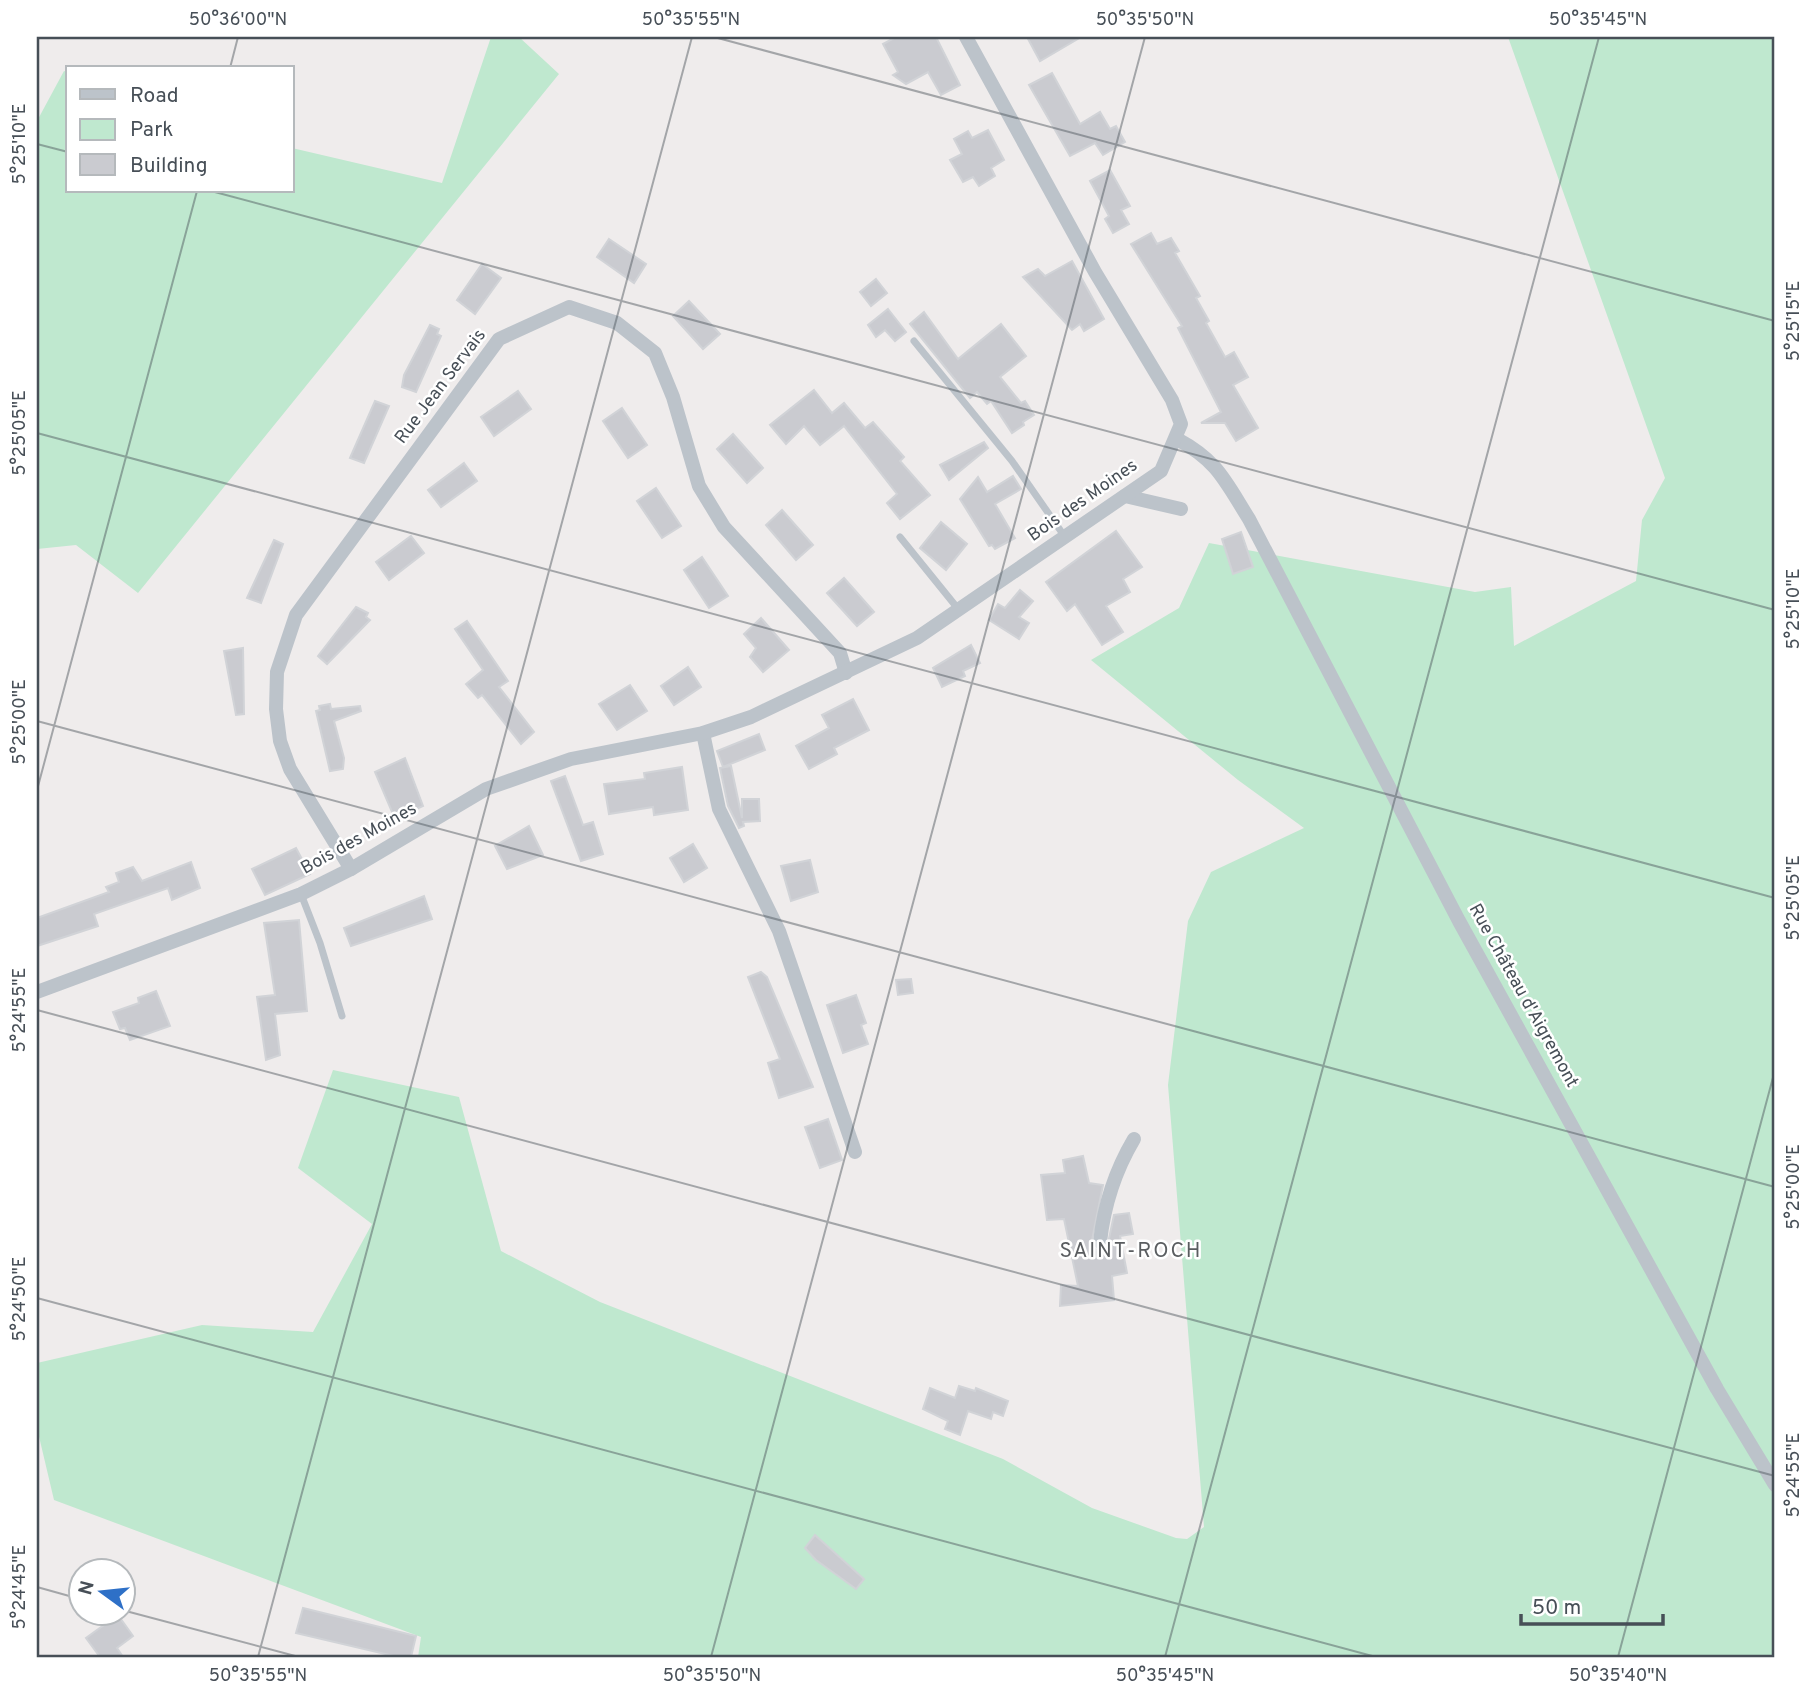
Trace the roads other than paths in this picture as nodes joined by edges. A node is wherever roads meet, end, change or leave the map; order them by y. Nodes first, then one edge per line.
1 (966, 37) edge
2 (914, 341) dead end
3 (1177, 439) junction
4 (1125, 496) junction
5 (1181, 509) dead end
6 (900, 537) dead end
7 (1065, 537) junction
8 (960, 610) junction
9 (846, 673) junction
10 (703, 733) junction
11 (351, 869) junction
12 (301, 894) junction
13 (37, 992) edge
14 (342, 1016) dead end
15 (1134, 1139) dead end
16 (855, 1152) dead end
17 (1100, 1242) dead end
18 (1775, 1485) edge

1 - 3 street
2 - 7 lane
3 - 4 street, Bois des Moines
3 - 18 street, Rue Château d'Aigremont
4 - 5 street
4 - 7 street, Bois des Moines
6 - 8 lane
7 - 8 street, Bois des Moines
8 - 9 street, Bois des Moines
9 - 10 street, Bois des Moines
9 - 11 street, Rue Jean Servais
10 - 11 street, Bois des Moines
10 - 16 street
11 - 12 street, Bois des Moines
12 - 13 street, Bois des Moines
12 - 14 lane
15 - 17 street

